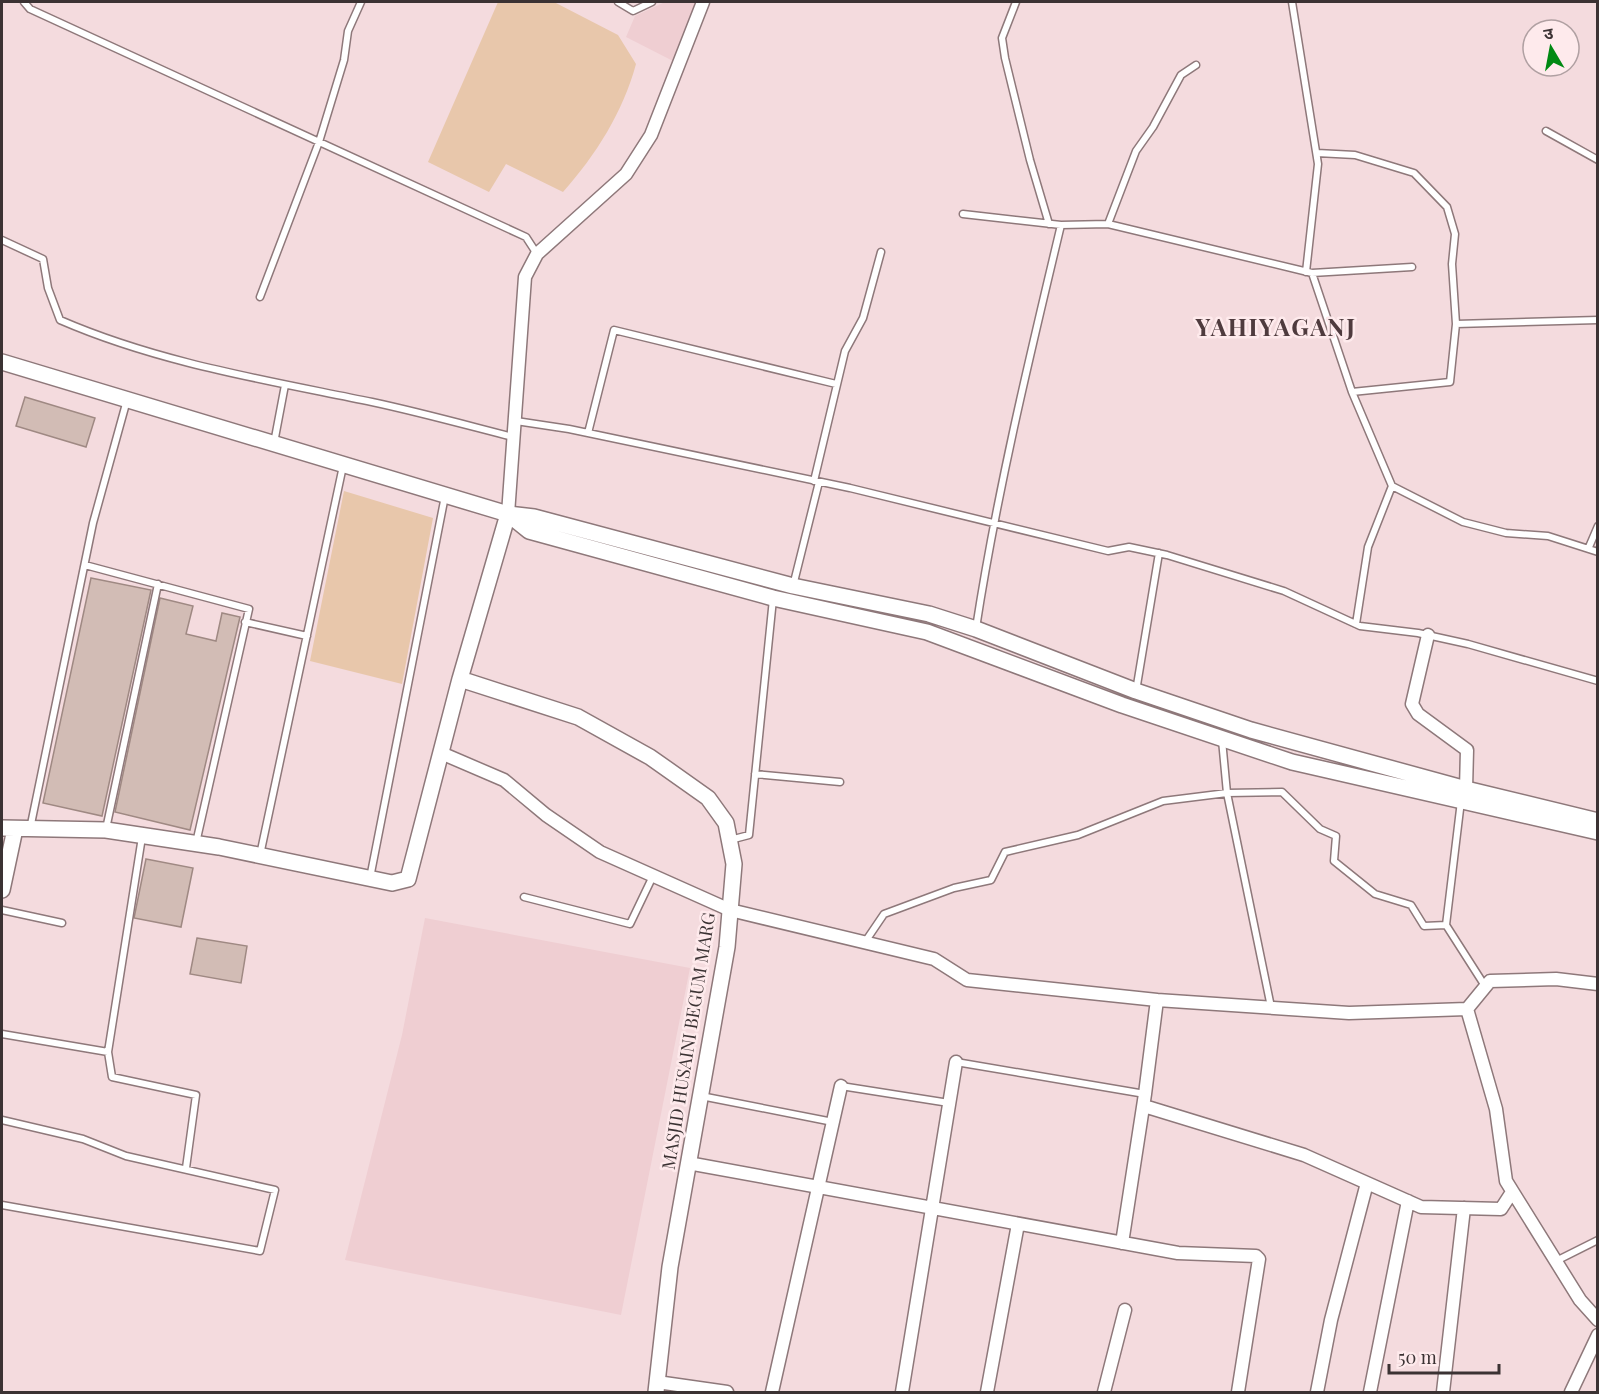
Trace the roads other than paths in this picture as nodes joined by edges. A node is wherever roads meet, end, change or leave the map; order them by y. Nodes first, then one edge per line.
1 (24, 2) edge
2 (361, 2) edge
3 (618, 2) edge
4 (652, 2) edge
5 (703, 2) edge
6 (1016, 2) edge
7 (1292, 2) edge
8 (1196, 65) dead end
9 (1546, 131) dead end
10 (319, 142) junction
11 (1317, 153) junction
12 (1598, 160) edge
13 (963, 213) dead end
14 (1049, 224) junction
15 (1108, 224) junction
16 (1061, 225) junction
17 (2, 240) edge
18 (881, 252) dead end
19 (537, 254) junction
20 (1412, 267) dead end
21 (1309, 272) junction
22 (260, 297) dead end
23 (1598, 320) edge
24 (1456, 324) junction
25 (2, 362) edge
26 (836, 384) junction
27 (285, 385) junction
28 (1352, 392) junction
29 (127, 400) junction
30 (516, 421) junction
31 (588, 433) junction
32 (515, 437) junction
33 (274, 444) junction
34 (344, 465) junction
35 (816, 481) junction
36 (1392, 486) junction
37 (445, 496) junction
38 (508, 514) junction
39 (992, 524) junction
40 (1598, 526) edge
41 (1589, 547) junction
42 (1598, 552) edge
43 (1159, 553) junction
44 (85, 565) junction
45 (158, 584) junction
46 (793, 586) junction
47 (773, 598) junction
48 (245, 622) junction
49 (1356, 624) junction
50 (976, 628) junction
51 (1428, 635) junction
52 (307, 636) junction
53 (460, 679) junction
54 (1598, 681) edge
55 (1136, 691) junction
56 (1222, 739) junction
57 (441, 753) junction
58 (755, 774) junction
59 (840, 782) dead end
60 (1227, 793) junction
61 (1463, 795) junction
62 (1598, 821) edge
63 (15, 829) edge
64 (106, 830) junction
65 (1598, 832) edge
66 (142, 836) junction
67 (729, 840) junction
68 (196, 844) junction
69 (260, 855) junction
70 (653, 875) junction
71 (370, 878) junction
72 (2, 890) edge
73 (524, 897) dead end
74 (2, 910) edge
75 (730, 910) junction
76 (62, 923) dead end
77 (1446, 925) junction
78 (865, 942) junction
79 (1598, 984) edge
80 (1485, 986) junction
81 (1156, 1000) junction
82 (1271, 1008) junction
83 (1467, 1009) junction
84 (2, 1034) edge
85 (108, 1052) junction
86 (956, 1062) joint
87 (841, 1086) joint
88 (700, 1096) junction
89 (1144, 1100) junction
90 (950, 1103) junction
91 (2, 1120) edge
92 (833, 1122) junction
93 (688, 1163) junction
94 (186, 1168) junction
95 (1367, 1183) junction
96 (817, 1186) junction
97 (1512, 1192) junction
98 (1408, 1201) junction
99 (2, 1205) edge
100 (932, 1208) junction
101 (1464, 1208) junction
102 (1018, 1224) junction
103 (1598, 1240) edge
104 (1122, 1243) junction
105 (1556, 1261) junction
106 (1125, 1310) dead end
107 (1598, 1320) edge
108 (1598, 1335) edge
109 (657, 1387) edge
110 (727, 1392) edge
111 (772, 1392) edge
112 (902, 1392) edge
113 (987, 1392) edge
114 (1104, 1392) edge
115 (1238, 1392) edge
116 (1317, 1392) edge
117 (1370, 1392) edge
118 (1443, 1392) edge
119 (1571, 1392) edge

1 - 10 lane
2 - 10 lane
3 - 4 lane
5 - 19 street
6 - 14 lane
7 - 11 lane
8 - 15 lane
9 - 12 lane
10 - 19 lane
10 - 22 lane
11 - 21 lane
11 - 24 lane
13 - 14 lane
14 - 16 lane
15 - 16 lane
15 - 21 lane
16 - 39 lane
17 - 27 lane
18 - 26 lane
19 - 30 street
20 - 21 lane
21 - 28 lane
23 - 24 lane
24 - 28 lane
25 - 29 street
26 - 31 lane
26 - 35 lane
27 - 32 lane
27 - 33 lane
28 - 36 lane
29 - 33 street
29 - 44 lane
30 - 31 lane
30 - 32 street
31 - 35 lane
32 - 38 street
33 - 34 street
34 - 37 street
34 - 52 lane
35 - 39 lane
35 - 46 lane
36 - 41 lane
36 - 49 lane
37 - 38 street
37 - 71 lane
38 - 46 street
38 - 47 street
38 - 53 street
39 - 43 lane
39 - 50 lane
40 - 41 lane
41 - 42 lane
43 - 49 lane
43 - 55 lane
44 - 45 lane
44 - 63 lane
45 - 48 lane
45 - 64 lane
46 - 50 street
47 - 56 street
47 - 58 lane
48 - 52 lane
48 - 68 lane
49 - 51 lane
50 - 55 street
51 - 54 lane
51 - 61 street
52 - 69 lane
53 - 57 street
53 - 67 street, MASJID HUSAINI BEGUM MARG
55 - 61 street
56 - 60 lane
56 - 61 street
57 - 70 street
57 - 71 street
58 - 59 lane
58 - 67 lane
60 - 77 lane
60 - 78 lane
60 - 82 lane
61 - 62 street
61 - 65 street
61 - 77 lane
63 - 64 street
63 - 72 street
64 - 66 street
66 - 68 street
66 - 85 lane
67 - 75 street, MASJID HUSAINI BEGUM MARG
68 - 69 street
69 - 71 street
70 - 73 lane
70 - 75 street
74 - 76 lane
75 - 78 street
75 - 88 street, MASJID HUSAINI BEGUM MARG
77 - 80 lane
78 - 81 street
79 - 80 street
80 - 83 street
81 - 82 street
81 - 89 street
82 - 83 street
83 - 97 street
84 - 85 lane
85 - 94 lane
86 - 89 lane
86 - 90 street
87 - 90 lane
87 - 92 street
88 - 92 lane
88 - 93 street, MASJID HUSAINI BEGUM MARG
89 - 95 street
89 - 104 street
90 - 100 street
91 - 94 lane
92 - 96 street
93 - 96 street
93 - 109 street, MASJID HUSAINI BEGUM MARG
94 - 99 lane
95 - 98 street
95 - 116 street
96 - 100 street
96 - 111 street
97 - 101 street
97 - 105 street
98 - 101 street
98 - 117 street
100 - 102 street
100 - 112 street
101 - 118 street
102 - 104 street
102 - 113 street
103 - 105 lane
104 - 115 street
105 - 107 street
106 - 114 street
108 - 119 street
109 - 110 street

